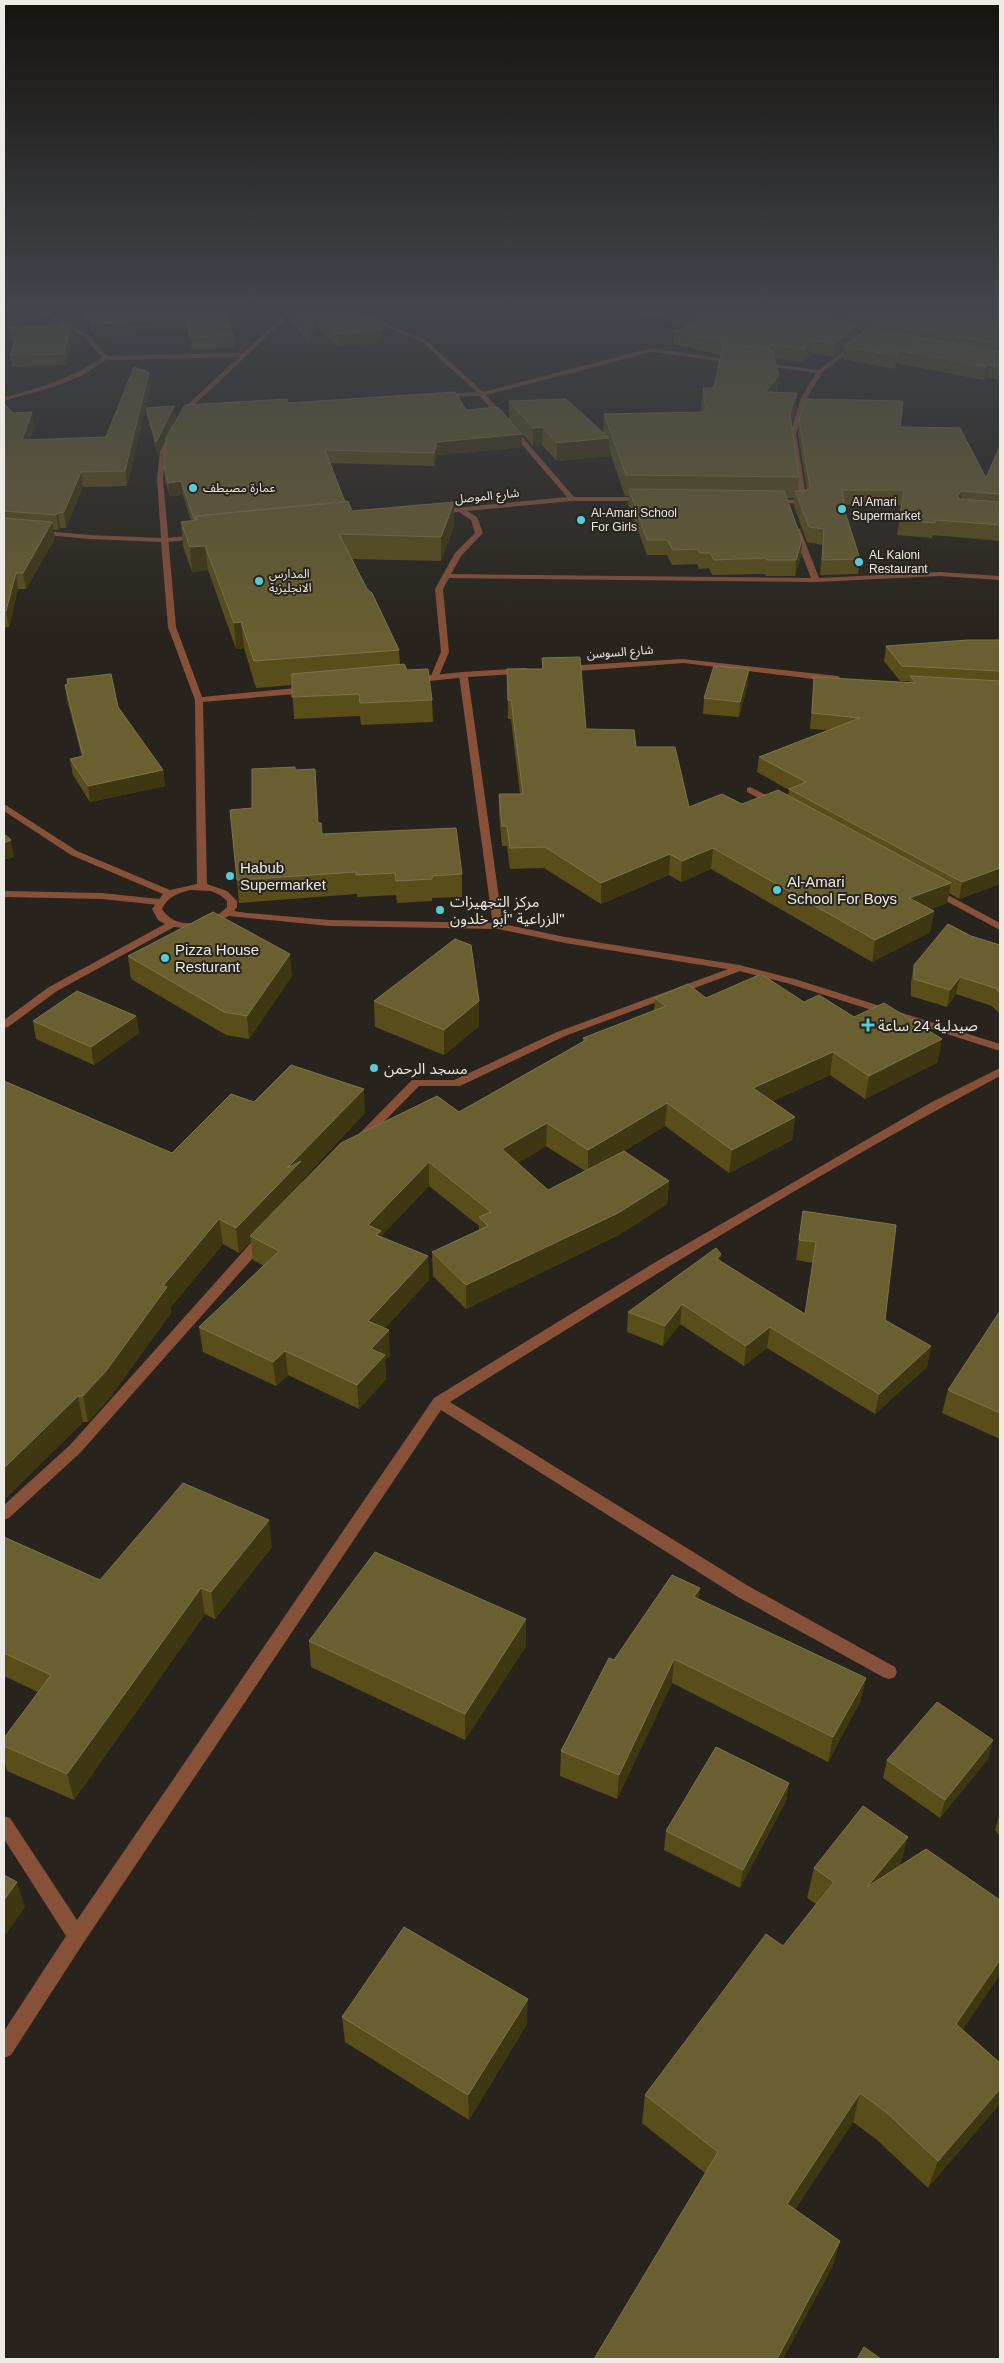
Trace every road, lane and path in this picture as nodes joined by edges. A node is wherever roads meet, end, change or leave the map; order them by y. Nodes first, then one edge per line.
1 (182, 417) edge
2 (502, 417) edge
3 (798, 417) edge
4 (572, 499) junction
5 (649, 499) edge
6 (766, 501) edge
7 (786, 501) junction
8 (461, 510) junction
9 (789, 510) edge
10 (431, 513) edge
11 (792, 519) edge
12 (4, 529) edge
13 (205, 536) edge
14 (166, 540) junction
15 (447, 576) junction
16 (1000, 578) edge
17 (816, 580) junction
18 (558, 669) edge
19 (539, 670) edge
20 (463, 675) junction
21 (434, 678) junction
22 (848, 680) edge
23 (404, 681) edge
24 (316, 689) edge
25 (199, 700) junction
26 (750, 790) dead end
27 (4, 806) edge
28 (784, 808) edge
29 (925, 885) edge
30 (202, 887) junction
31 (4, 894) edge
32 (169, 894) junction
33 (159, 902) junction
34 (228, 913) junction
35 (172, 924) junction
36 (498, 926) junction
37 (1000, 927) edge
38 (739, 968) junction
39 (4, 1025) edge
40 (1000, 1048) edge
41 (1000, 1071) edge
42 (347, 1152) edge
43 (272, 1228) edge
44 (439, 1402) junction
45 (4, 1514) edge
46 (889, 1672) dead end
47 (4, 1824) edge
48 (77, 1936) junction
49 (4, 2048) edge

1 - 14 street
2 - 4 street
3 - 7 street
4 - 5 street, شارع الموصل
4 - 8 street, شارع الموصل
6 - 7 street
7 - 9 street
8 - 10 street, شارع الموصل
8 - 15 street
11 - 17 street
12 - 14 street
13 - 14 street
14 - 25 street
15 - 17 street
15 - 21 street
16 - 17 street
18 - 22 street, شارع السوسن
19 - 20 street
20 - 21 street
20 - 36 street
21 - 23 street
24 - 25 street
25 - 30 street
26 - 28 street
27 - 32 street
29 - 37 street
30 - 32 street
30 - 34 street
31 - 33 street
32 - 33 street
33 - 35 street
34 - 35 street
34 - 36 street
35 - 39 street
36 - 38 street
38 - 40 street
38 - 42 street
41 - 44 street
43 - 45 street
44 - 46 street
44 - 48 street
47 - 48 street
48 - 49 street

